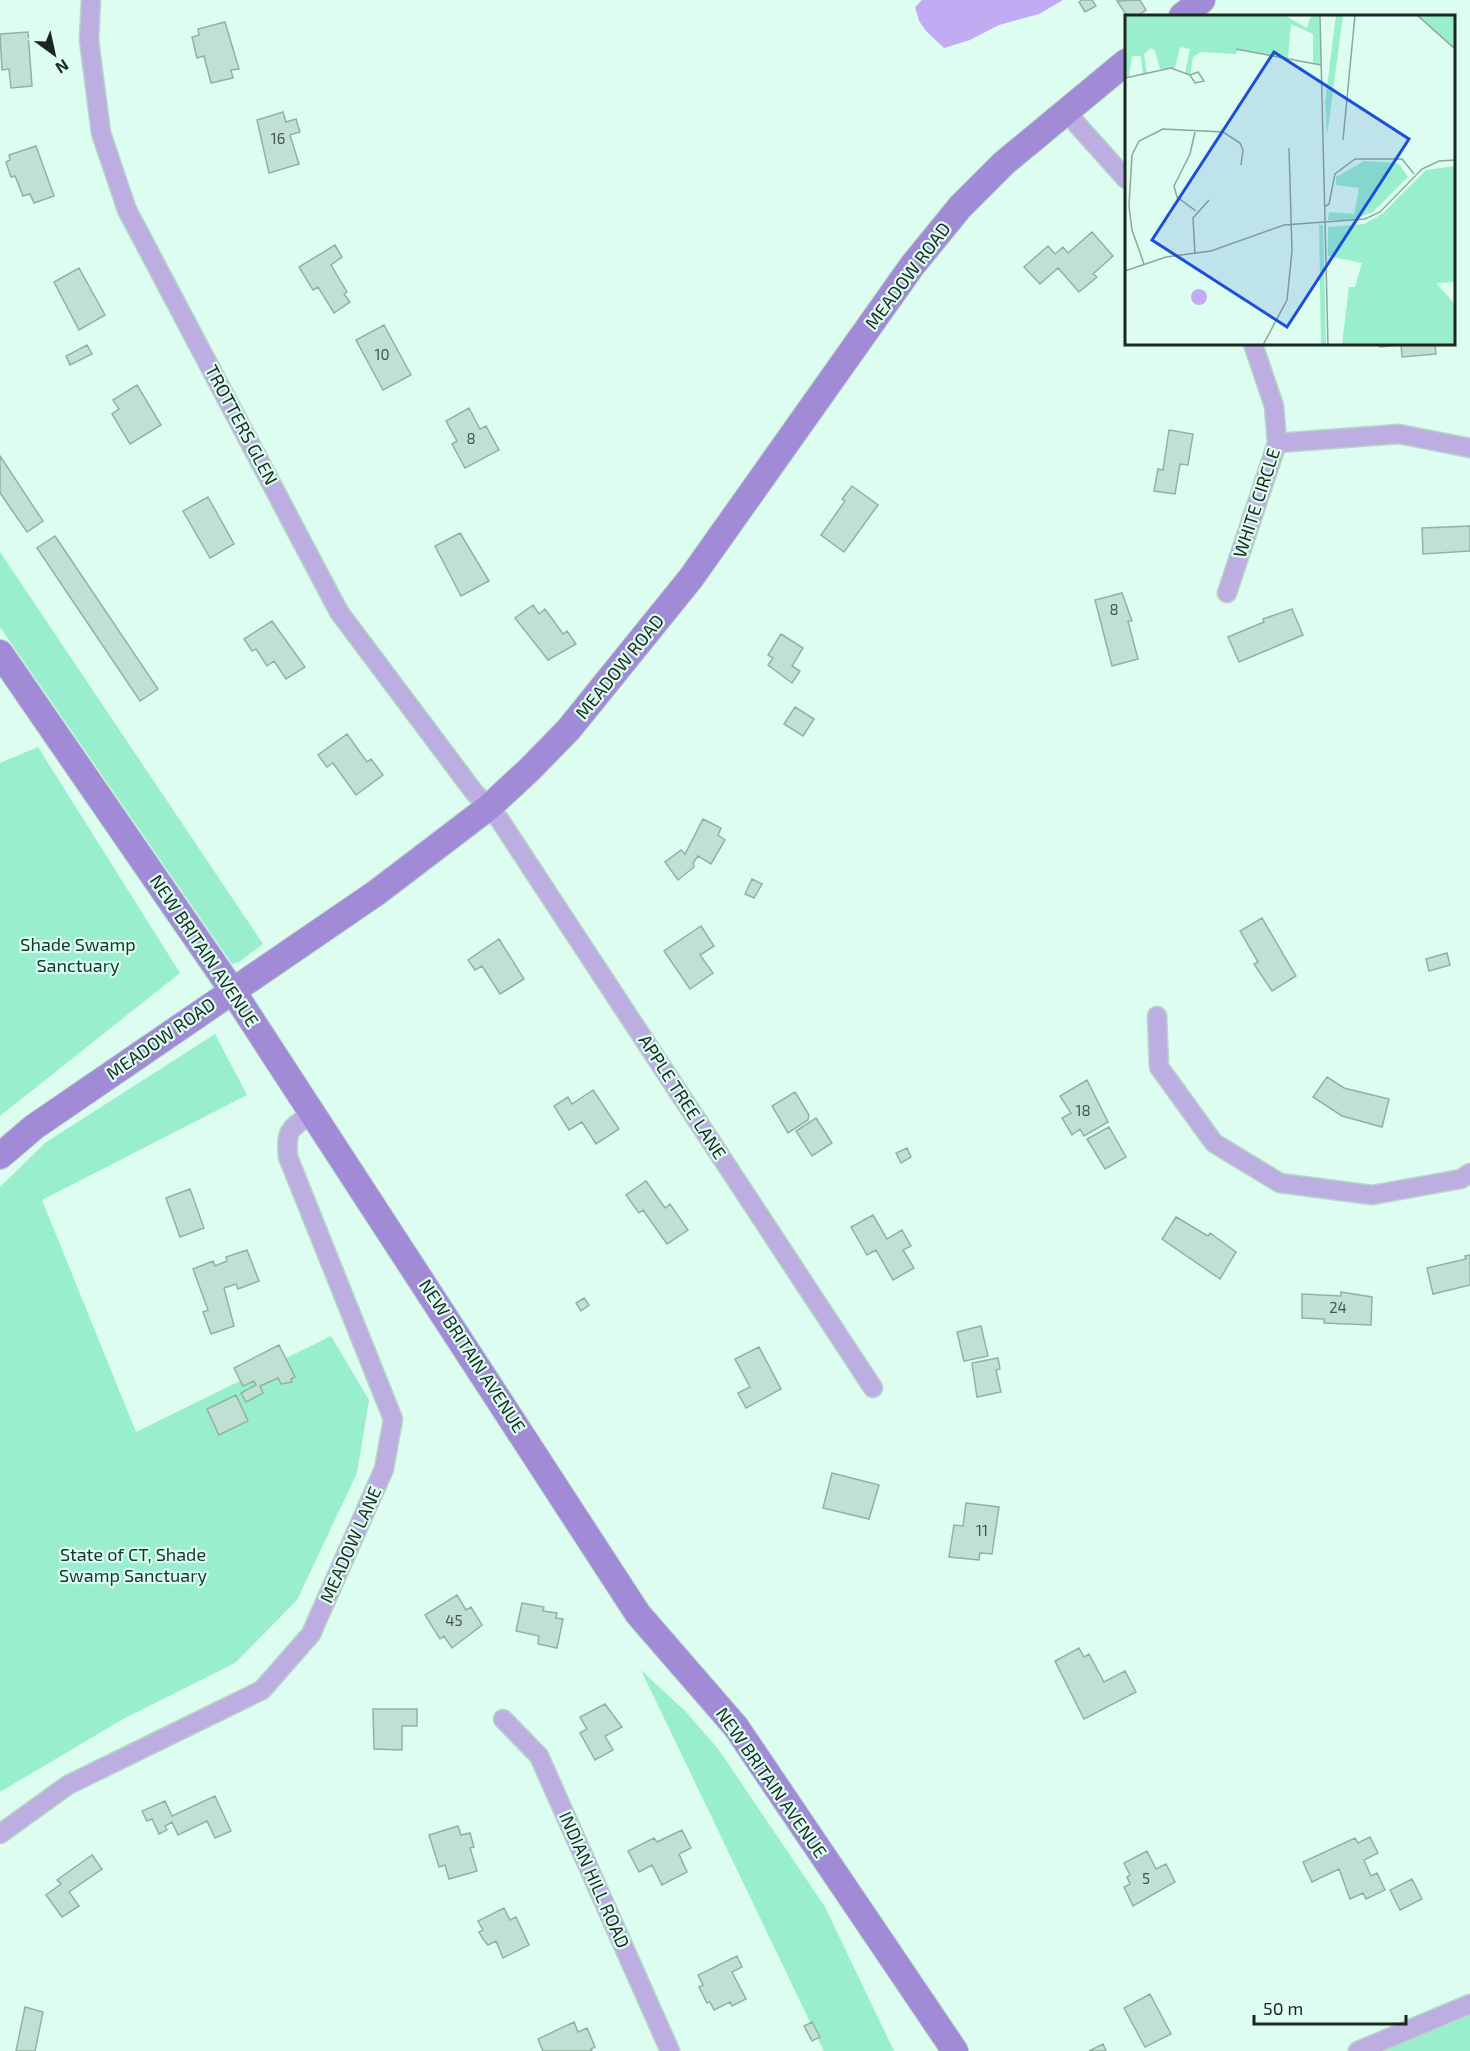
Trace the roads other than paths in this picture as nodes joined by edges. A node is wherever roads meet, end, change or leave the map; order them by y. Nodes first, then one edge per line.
1 (91, 0) edge
2 (1202, 0) edge
3 (1183, 15) edge
4 (1125, 63) edge
5 (1066, 112) junction
6 (1125, 178) edge
7 (1253, 345) edge
8 (1277, 443) junction
9 (1470, 448) edge
10 (1227, 593) dead end
11 (0, 653) edge
12 (489, 807) junction
13 (232, 990) junction
14 (1157, 1016) dead end
15 (312, 1114) junction
16 (0, 1156) edge
17 (1470, 1173) edge
18 (873, 1388) dead end
19 (502, 1719) dead end
20 (0, 1834) edge
21 (1470, 2004) edge
22 (670, 2051) edge
23 (955, 2051) edge
24 (1358, 2051) edge

1 - 12 street, TROTTERS GLEN
2 - 3 street
4 - 5 street, MEADOW ROAD
5 - 6 street
5 - 12 street, MEADOW ROAD
7 - 8 street, WHITE CIRCLE
8 - 9 street
8 - 10 street, WHITE CIRCLE
11 - 13 street, NEW BRITAIN AVENUE
12 - 13 street, MEADOW ROAD
12 - 18 street, APPLE TREE LANE
13 - 15 street, NEW BRITAIN AVENUE
13 - 16 street, MEADOW ROAD
14 - 17 street
15 - 20 street, MEADOW LANE
15 - 23 street, NEW BRITAIN AVENUE
19 - 22 street, INDIAN HILL ROAD
21 - 24 street

